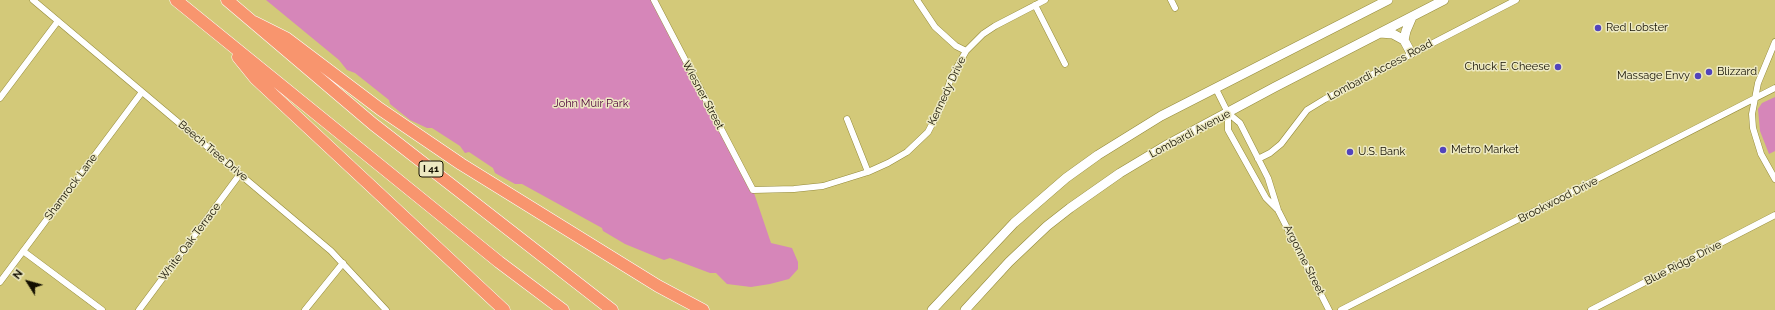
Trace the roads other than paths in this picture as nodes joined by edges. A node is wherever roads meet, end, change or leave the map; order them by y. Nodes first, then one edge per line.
1 (33, 0) edge
2 (176, 0) edge
3 (227, 0) edge
4 (654, 0) edge
5 (918, 0) edge
6 (1045, 0) edge
7 (1171, 0) edge
8 (1388, 0) edge
9 (1444, 0) edge
10 (1516, 0) edge
11 (1035, 5) junction
12 (1175, 8) dead end
13 (1412, 17) junction
14 (58, 21) junction
15 (254, 22) junction
16 (1380, 33) junction
17 (222, 37) junction
18 (1404, 40) junction
19 (1775, 42) edge
20 (966, 51) junction
21 (1411, 53) junction
22 (1065, 64) dead end
23 (1775, 88) edge
24 (1216, 89) junction
25 (142, 92) junction
26 (0, 98) edge
27 (1754, 99) junction
28 (1228, 113) junction
29 (847, 119) dead end
30 (1258, 159) junction
31 (868, 172) junction
32 (240, 174) junction
33 (1775, 180) edge
34 (753, 190) joint
35 (1278, 210) junction
36 (1775, 215) edge
37 (23, 251) junction
38 (343, 263) junction
39 (0, 282) edge
40 (102, 310) edge
41 (139, 310) edge
42 (305, 310) edge
43 (386, 310) edge
44 (504, 310) edge
45 (563, 310) edge
46 (612, 310) edge
47 (703, 310) edge
48 (932, 310) edge
49 (965, 310) edge
50 (1329, 310) edge
51 (1341, 310) edge
52 (1592, 310) edge

1 - 14 street, Beech Tree Drive
2 - 17 highway, I 41
3 - 15 highway, I 41
4 - 34 street, Wiesner Street
5 - 20 street
6 - 11 street, Kennedy Drive
7 - 12 street
8 - 24 main road
9 - 13 main road, Lombardi Avenue
10 - 21 street, Lombardi Access Road
11 - 20 street, Kennedy Drive
11 - 22 street
13 - 16 main road, Lombardi Avenue
13 - 18 main road
14 - 25 street, Beech Tree Drive
14 - 26 street
15 - 46 highway, I 41
15 - 47 highway
16 - 18 main road
16 - 28 main road, Lombardi Avenue
17 - 44 highway
17 - 45 highway, I 41
18 - 21 main road
19 - 27 street
20 - 31 street, Kennedy Drive
21 - 30 street, Lombardi Access Road
23 - 27 street, Brookwood Drive
24 - 28 street, Argonne Street
24 - 48 main road
25 - 32 street, Beech Tree Drive
25 - 37 street, Shamrock Lane
27 - 33 street
27 - 51 street, Brookwood Drive
28 - 30 street, Argonne Street
28 - 35 street, Argonne Street
28 - 49 main road, Lombardi Avenue
29 - 31 street
30 - 35 street, Argonne Street
31 - 34 street, Kennedy Drive
32 - 38 street, Beech Tree Drive
32 - 41 street, White Oak Terrace
35 - 50 street, Argonne Street
36 - 52 street, Blue Ridge Drive
37 - 39 street, Shamrock Lane
37 - 40 street
38 - 42 street
38 - 43 street, Beech Tree Drive

